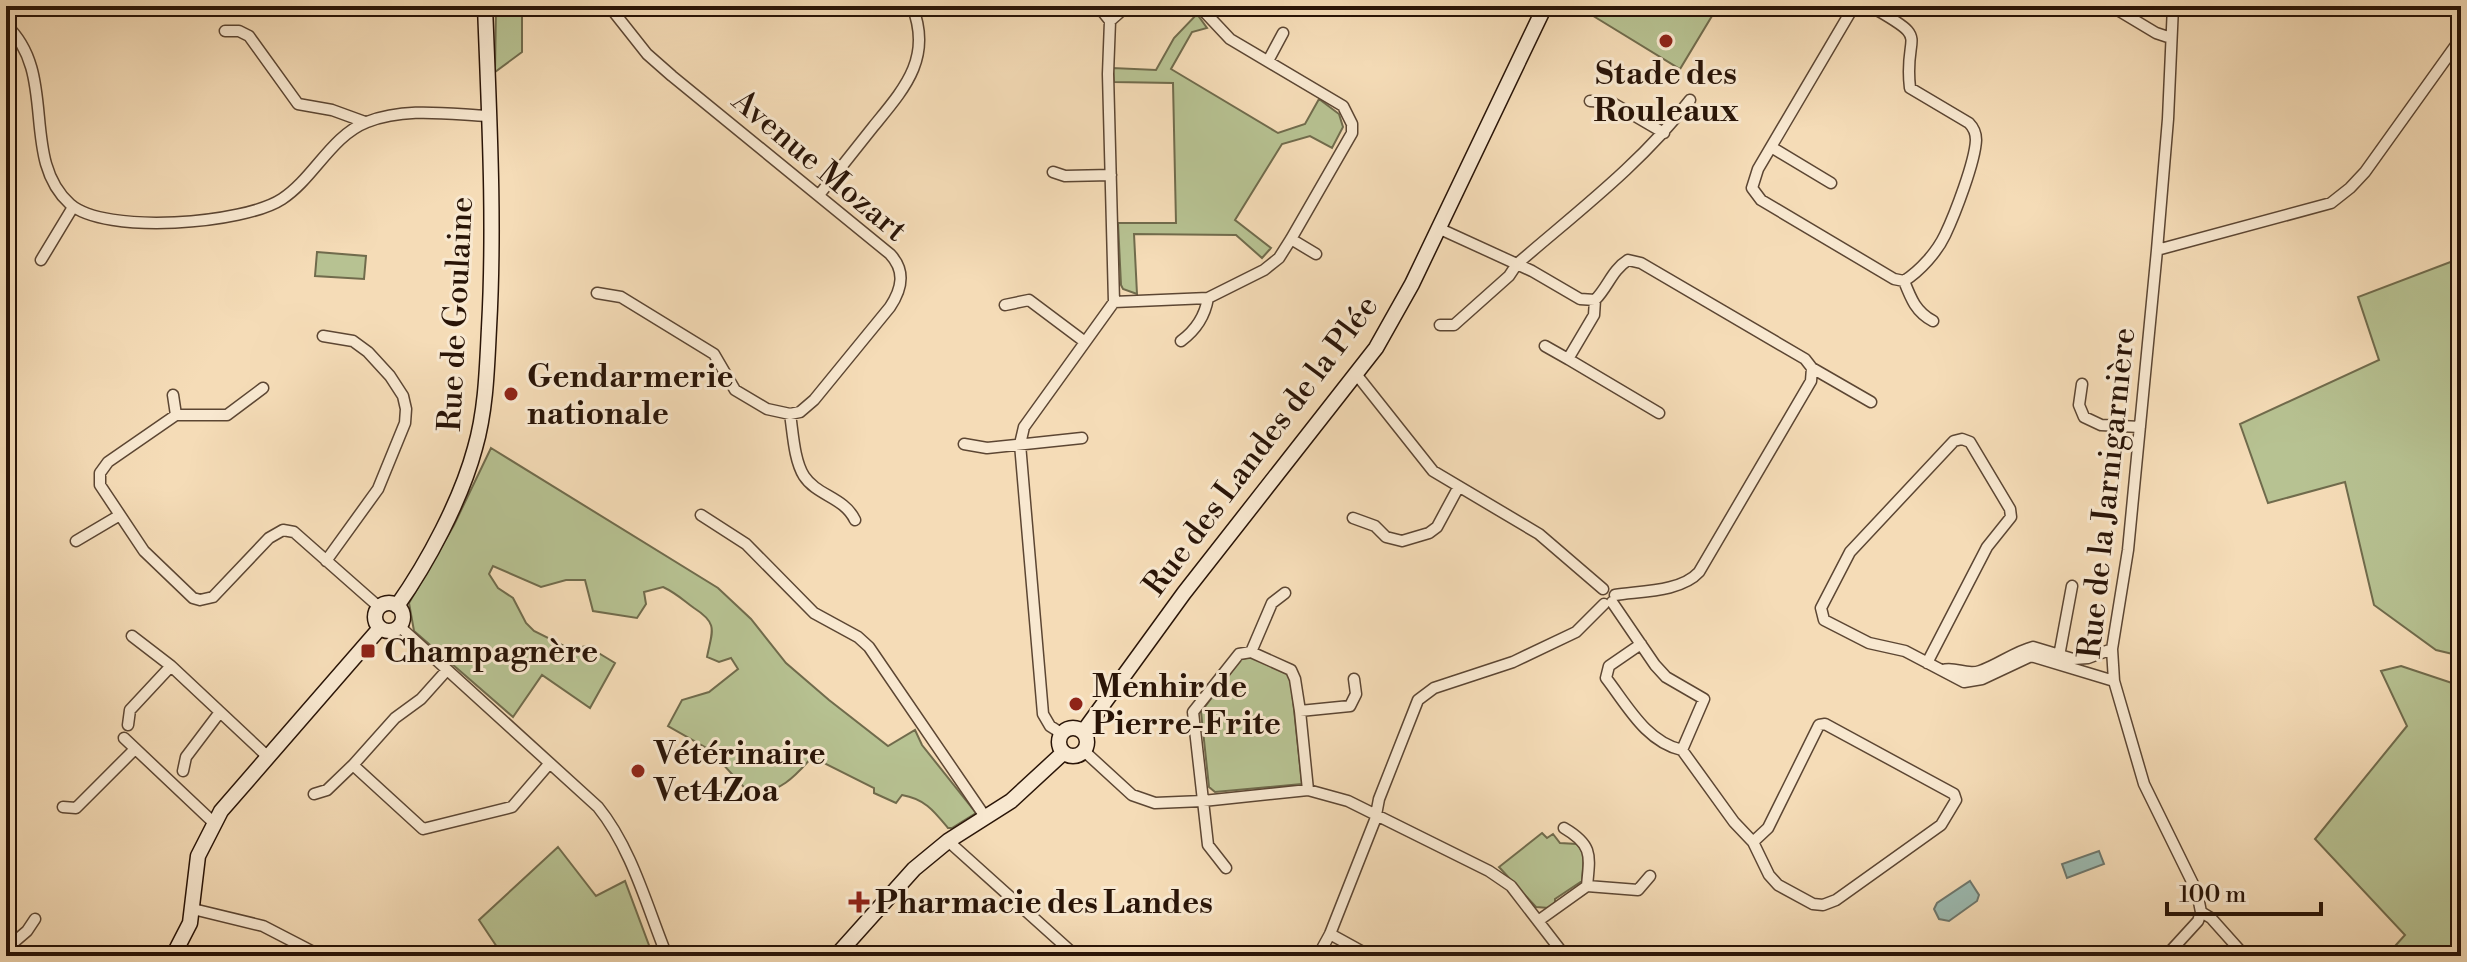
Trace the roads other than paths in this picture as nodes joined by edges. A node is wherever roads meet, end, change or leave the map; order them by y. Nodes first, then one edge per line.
1 (485, 6) edge
2 (609, 6) edge
3 (912, 6) edge
4 (1098, 6) edge
5 (1127, 6) edge
6 (1199, 6) edge
7 (1545, 6) edge
8 (1854, 6) edge
9 (1870, 6) edge
10 (2111, 6) edge
11 (2173, 6) edge
12 (1110, 21) junction
13 (6, 25) edge
14 (225, 31) dead end
15 (1283, 33) dead end
16 (2171, 38) junction
17 (2461, 38) edge
18 (1268, 61) junction
19 (1690, 100) dead end
20 (1590, 101) dead end
21 (488, 116) junction
22 (365, 122) junction
23 (1664, 133) junction
24 (1771, 147) junction
25 (1053, 172) dead end
26 (1111, 175) junction
27 (1831, 183) dead end
28 (819, 195) junction
29 (73, 207) junction
30 (1438, 228) junction
31 (1291, 239) junction
32 (2157, 250) junction
33 (1316, 254) dead end
34 (41, 260) dead end
35 (1517, 264) junction
36 (1904, 281) junction
37 (597, 293) dead end
38 (1208, 298) junction
39 (1595, 300) junction
40 (1114, 302) junction
41 (1005, 305) dead end
42 (1933, 321) dead end
43 (1440, 325) dead end
44 (323, 336) dead end
45 (1181, 341) dead end
46 (1085, 342) junction
47 (1545, 346) dead end
48 (1568, 359) junction
49 (1812, 368) junction
50 (1356, 374) junction
51 (2082, 384) dead end
52 (263, 388) dead end
53 (173, 395) dead end
54 (1871, 402) dead end
55 (1659, 413) dead end
56 (790, 414) junction
57 (176, 415) junction
58 (2140, 427) junction
59 (1082, 438) dead end
60 (964, 444) dead end
61 (1020, 444) junction
62 (1458, 488) junction
63 (120, 515) junction
64 (701, 515) dead end
65 (1353, 518) dead end
66 (855, 520) dead end
67 (76, 541) dead end
68 (326, 561) junction
69 (2072, 586) dead end
70 (1285, 593) dead end
71 (1610, 600) junction
72 (397, 606) junction
73 (379, 607) junction
74 (399, 626) junction
75 (380, 628) junction
76 (132, 636) dead end
77 (1641, 644) junction
78 (2112, 649) junction
79 (1251, 652) junction
80 (2059, 656) junction
81 (1927, 663) junction
82 (171, 666) junction
83 (447, 670) junction
84 (1943, 670) junction
85 (1354, 679) dead end
86 (2114, 681) junction
87 (1300, 711) junction
88 (220, 712) junction
89 (128, 725) dead end
90 (1083, 732) junction
91 (1061, 733) junction
92 (124, 738) dead end
93 (135, 749) junction
94 (1682, 750) junction
95 (1084, 751) junction
96 (1063, 753) junction
97 (267, 756) junction
98 (549, 764) junction
99 (353, 765) junction
100 (183, 771) dead end
101 (1308, 790) junction
102 (314, 794) dead end
103 (1203, 801) junction
104 (63, 807) dead end
105 (1376, 815) junction
106 (986, 818) junction
107 (214, 823) junction
108 (1564, 828) dead end
109 (948, 841) junction
110 (1753, 842) junction
111 (1226, 868) dead end
112 (1650, 876) dead end
113 (1587, 886) junction
114 (193, 909) junction
115 (2201, 912) junction
116 (35, 919) dead end
117 (1538, 921) junction
118 (1330, 934) junction
119 (7, 953) edge
120 (173, 956) edge
121 (321, 956) edge
122 (667, 956) edge
123 (836, 956) edge
124 (1076, 956) edge
125 (1318, 956) edge
126 (1370, 956) edge
127 (1565, 956) edge
128 (2049, 956) edge
129 (2074, 956) edge
130 (2166, 956) edge
131 (2245, 956) edge

1 - 21 street, Rue de Goulaine
2 - 28 street, Avenue Mozart
3 - 28 street
4 - 12 street
5 - 12 street
6 - 18 street
7 - 30 street, Rue des Landes de la Plée
8 - 24 street
9 - 36 street
10 - 16 street
11 - 16 street, Rue de la Jarnigarnière
12 - 26 street
13 - 29 street
14 - 22 street
15 - 18 street
16 - 32 street, Rue de la Jarnigarnière
17 - 32 street
18 - 31 street
19 - 23 street
20 - 23 street
21 - 22 street
21 - 72 street, Rue de Goulaine
22 - 29 street
23 - 35 street
24 - 27 street
24 - 36 street
25 - 26 street
26 - 40 street
28 - 56 street, Avenue Mozart
29 - 34 street
30 - 35 street
30 - 50 street, Rue des Landes de la Plée
31 - 33 street
31 - 38 street
32 - 58 street, Rue de la Jarnigarnière
35 - 39 street
35 - 43 street
36 - 42 street
37 - 56 street
38 - 40 street
38 - 45 street
39 - 48 street
39 - 49 street
40 - 46 street
41 - 46 street
44 - 68 street
46 - 61 street
47 - 48 street
48 - 55 street
49 - 54 street
49 - 71 street
50 - 62 street
50 - 90 street, Rue des Landes de la Plée
51 - 58 street
52 - 57 street
53 - 57 street
56 - 66 street
57 - 63 street
58 - 78 street, Rue de la Jarnigarnière
59 - 61 street
60 - 61 street
61 - 91 street
62 - 65 street
62 - 71 street
63 - 67 street
63 - 68 street
64 - 106 street
68 - 73 street
69 - 80 street
70 - 79 street
71 - 77 street
71 - 105 street
72 - 73 street
72 - 74 street
73 - 75 street
74 - 75 street
74 - 83 street
75 - 97 street
76 - 82 street
77 - 94 street
77 - 94 street
78 - 80 street
78 - 86 street, Rue de la Jarnigarnière
79 - 87 street
79 - 103 street
80 - 84 street
81 - 81 street
81 - 84 street
82 - 88 street
82 - 89 street
83 - 98 street
83 - 99 street
84 - 86 street
85 - 87 street
86 - 115 street, Rue de la Jarnigarnière
87 - 101 street
88 - 97 street
88 - 100 street
90 - 91 street
90 - 95 street
91 - 96 street
92 - 93 street
93 - 104 street
93 - 107 street
94 - 110 street
95 - 96 street
95 - 103 street
96 - 106 street
97 - 107 street
98 - 99 street
98 - 122 street
99 - 102 street
101 - 103 street
101 - 105 street
103 - 111 street
105 - 117 street
105 - 118 street
106 - 109 street
107 - 114 street
108 - 113 street
109 - 123 street
109 - 124 street
110 - 110 street
112 - 113 street
113 - 117 street
114 - 120 street
114 - 121 street
115 - 130 street
115 - 131 street
116 - 119 street
117 - 127 street
118 - 125 street
118 - 126 street
128 - 129 street

